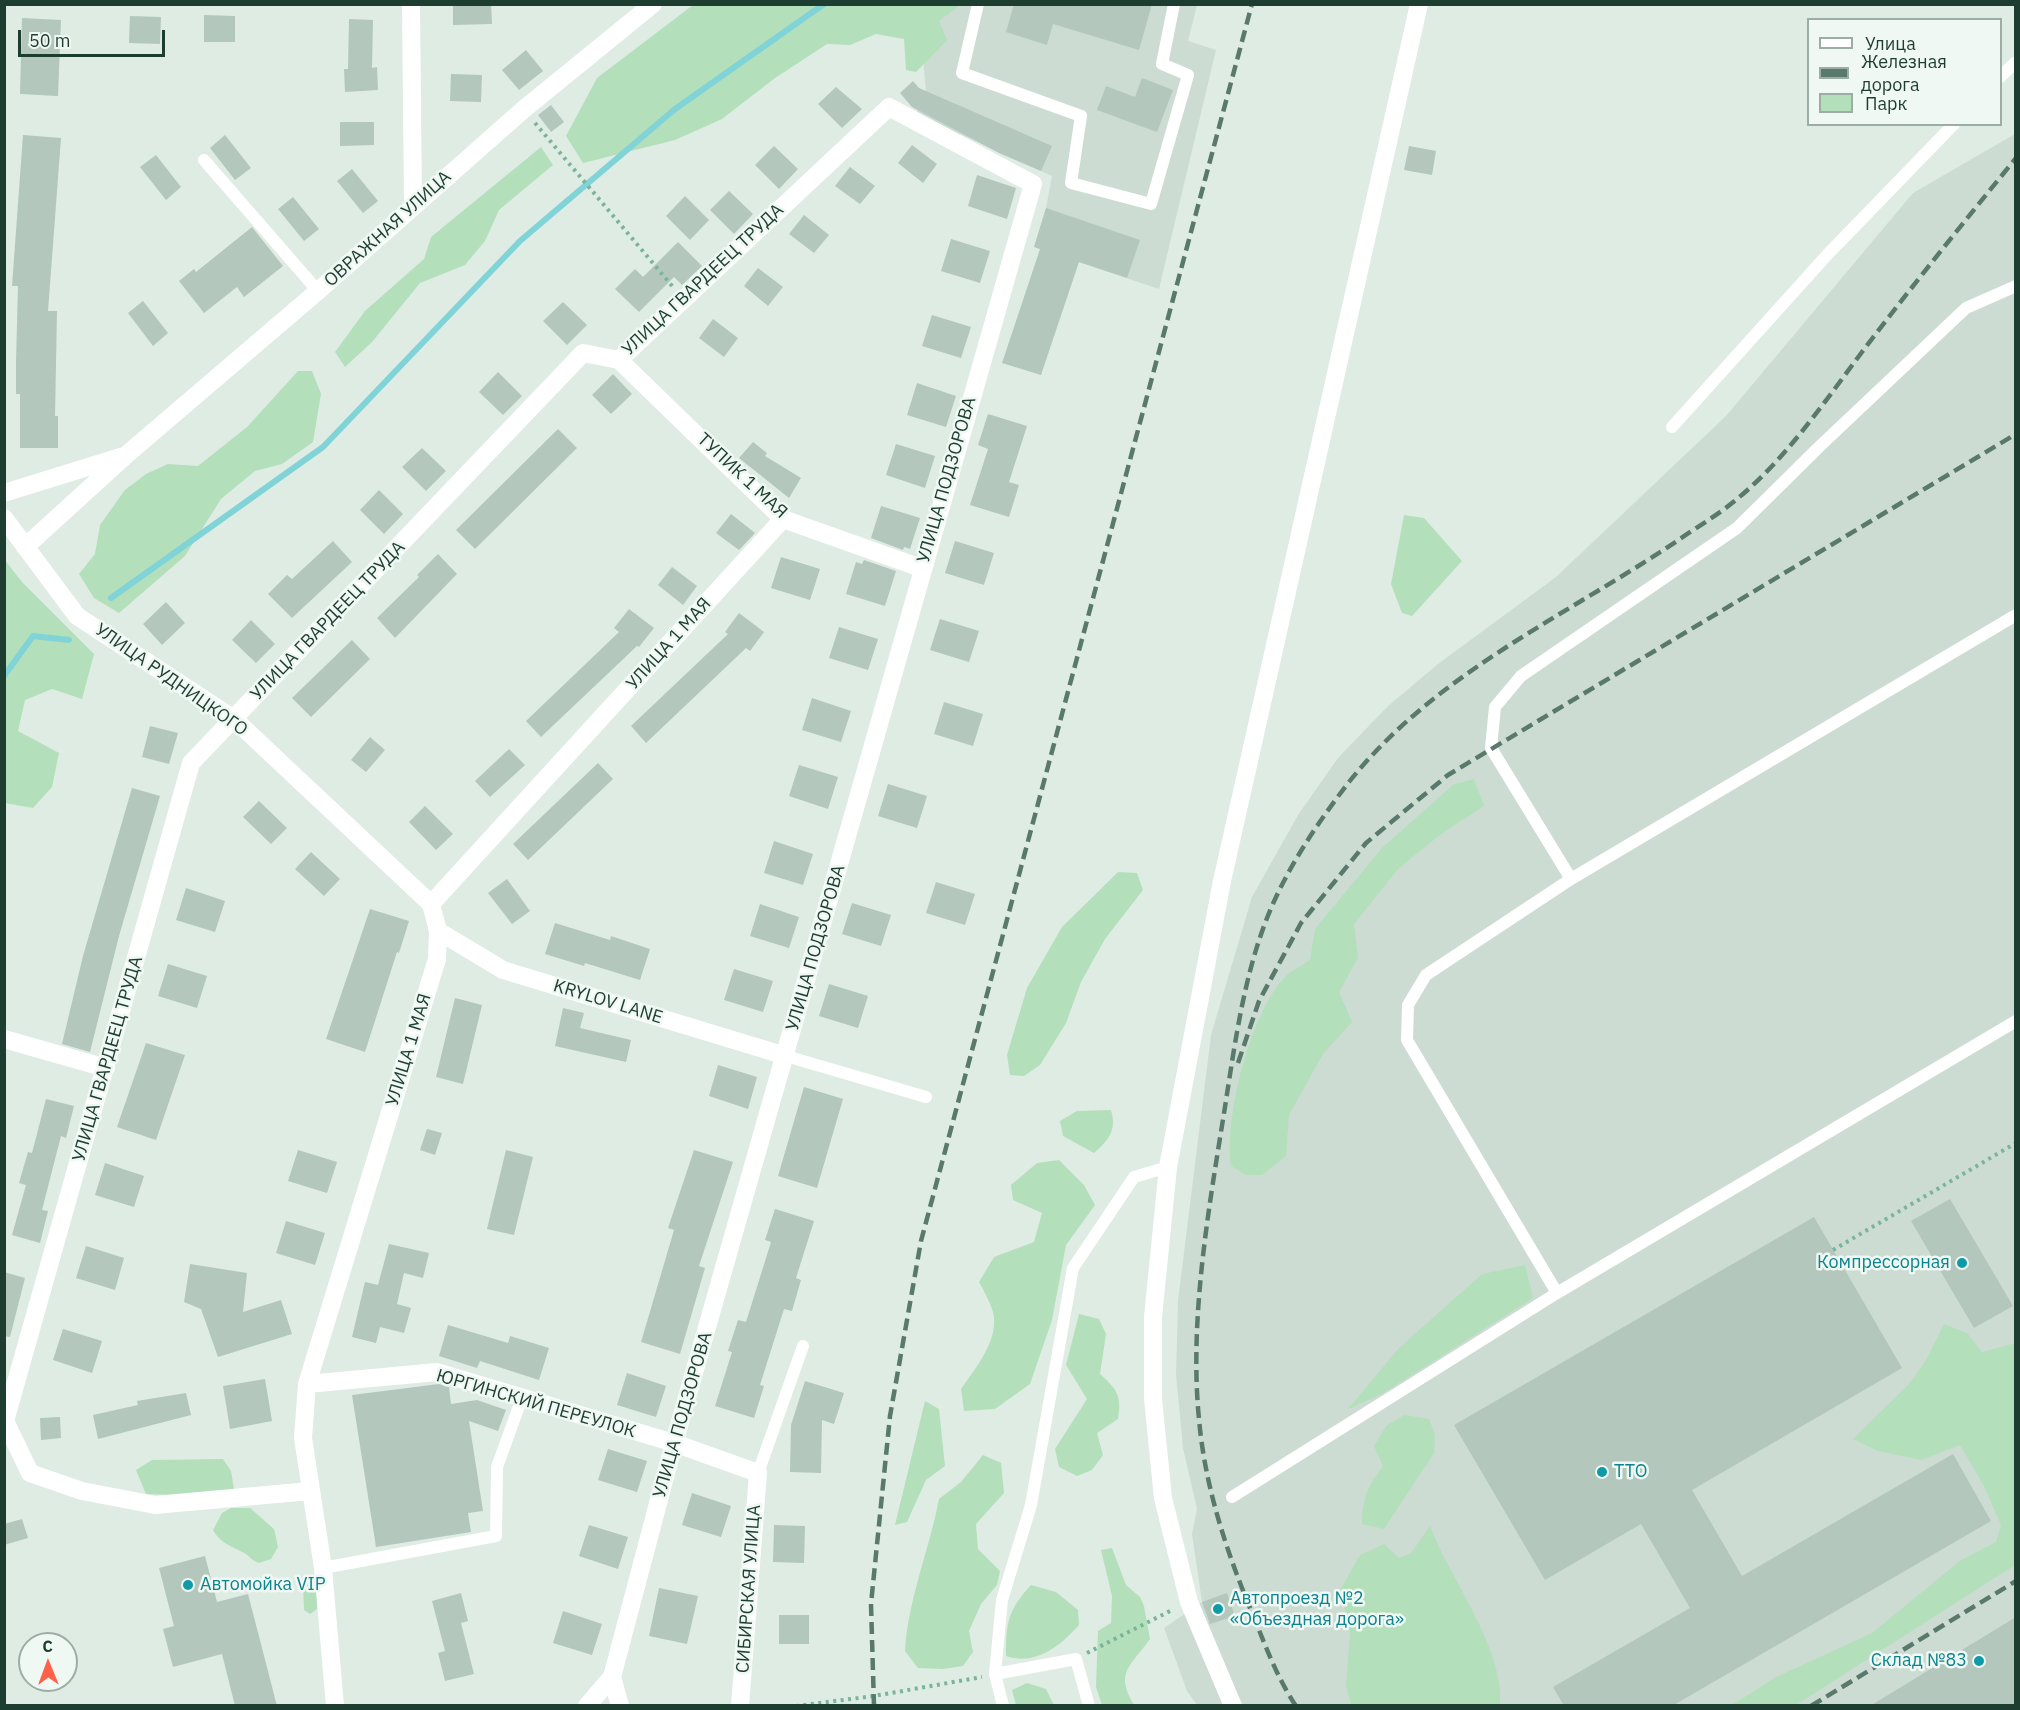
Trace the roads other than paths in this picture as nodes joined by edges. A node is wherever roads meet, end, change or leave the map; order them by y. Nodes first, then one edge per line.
1 (411, 4) edge
2 (653, 4) edge
3 (978, 4) edge
4 (1174, 4) edge
5 (1419, 4) edge
6 (2016, 62) edge
7 (2002, 76) edge
8 (1952, 126) edge
9 (204, 160) dead end
10 (1033, 184) joint
11 (414, 206) junction
12 (2016, 286) edge
13 (318, 291) junction
14 (619, 360) junction
15 (1672, 427) dead end
16 (125, 456) junction
17 (4, 493) edge
18 (4, 518) edge
19 (783, 519) junction
20 (25, 548) junction
21 (921, 568) junction
22 (2016, 615) edge
23 (234, 719) junction
24 (1570, 879) junction
25 (431, 904) junction
26 (438, 931) junction
27 (2016, 1021) edge
28 (4, 1039) edge
29 (786, 1056) junction
30 (106, 1068) junction
31 (926, 1096) dead end
32 (1168, 1167) junction
33 (1557, 1293) junction
34 (803, 1346) dead end
35 (307, 1384) junction
36 (522, 1398) junction
37 (674, 1443) junction
38 (758, 1473) junction
39 (310, 1491) junction
40 (1232, 1497) dead end
41 (323, 1568) junction
42 (995, 1674) junction
43 (612, 1677) junction
44 (335, 1706) edge
45 (587, 1706) edge
46 (620, 1706) edge
47 (740, 1706) edge
48 (1003, 1706) edge
49 (1089, 1706) edge
50 (1233, 1706) edge

1 - 11 street
2 - 11 street, ОВРАЖНАЯ УЛИЦА
3 - 4 lane
5 - 32 street
6 - 7 lane
8 - 15 lane
9 - 13 lane
10 - 14 street, УЛИЦА ГВАРДЕЕЦ ТРУДА
10 - 21 street, УЛИЦА ПОДЗОРОВА
11 - 13 street, ОВРАЖНАЯ УЛИЦА
12 - 24 lane
13 - 16 street, ОВРАЖНАЯ УЛИЦА
14 - 19 street, ТУПИК 1 МАЯ
14 - 23 street, УЛИЦА ГВАРДЕЕЦ ТРУДА
16 - 17 street, ОВРАЖНАЯ УЛИЦА
16 - 20 street, ОВРАЖНАЯ УЛИЦА
18 - 20 street, УЛИЦА РУДНИЦКОГО
19 - 21 street, ТУПИК 1 МАЯ
19 - 25 street, УЛИЦА 1 МАЯ
20 - 23 street, УЛИЦА РУДНИЦКОГО
21 - 29 street, УЛИЦА ПОДЗОРОВА
22 - 24 lane
23 - 25 street, УЛИЦА РУДНИЦКОГО
23 - 30 street, УЛИЦА ГВАРДЕЕЦ ТРУДА
24 - 33 lane
25 - 26 street, УЛИЦА 1 МАЯ
26 - 29 street, KRYLOV LANE
26 - 35 street, УЛИЦА 1 МАЯ
27 - 33 lane
28 - 30 street
29 - 31 lane
29 - 37 street, УЛИЦА ПОДЗОРОВА
30 - 39 street, УЛИЦА ГВАРДЕЕЦ ТРУДА
32 - 42 lane
32 - 50 street
33 - 40 lane
34 - 38 lane
35 - 36 street, ЮРГИНСКИЙ ПЕРЕУЛОК
35 - 39 street, УЛИЦА 1 МАЯ
36 - 37 street, ЮРГИНСКИЙ ПЕРЕУЛОК
36 - 41 lane
37 - 38 street, ЮРГИНСКИЙ ПЕРЕУЛОК
37 - 43 street, УЛИЦА ПОДЗОРОВА
38 - 47 street, СИБИРСКАЯ УЛИЦА
39 - 41 street, УЛИЦА 1 МАЯ
41 - 44 street, УЛИЦА 1 МАЯ
42 - 48 lane
42 - 49 lane
43 - 45 street, УЛИЦА ПОДЗОРОВА
43 - 46 street

